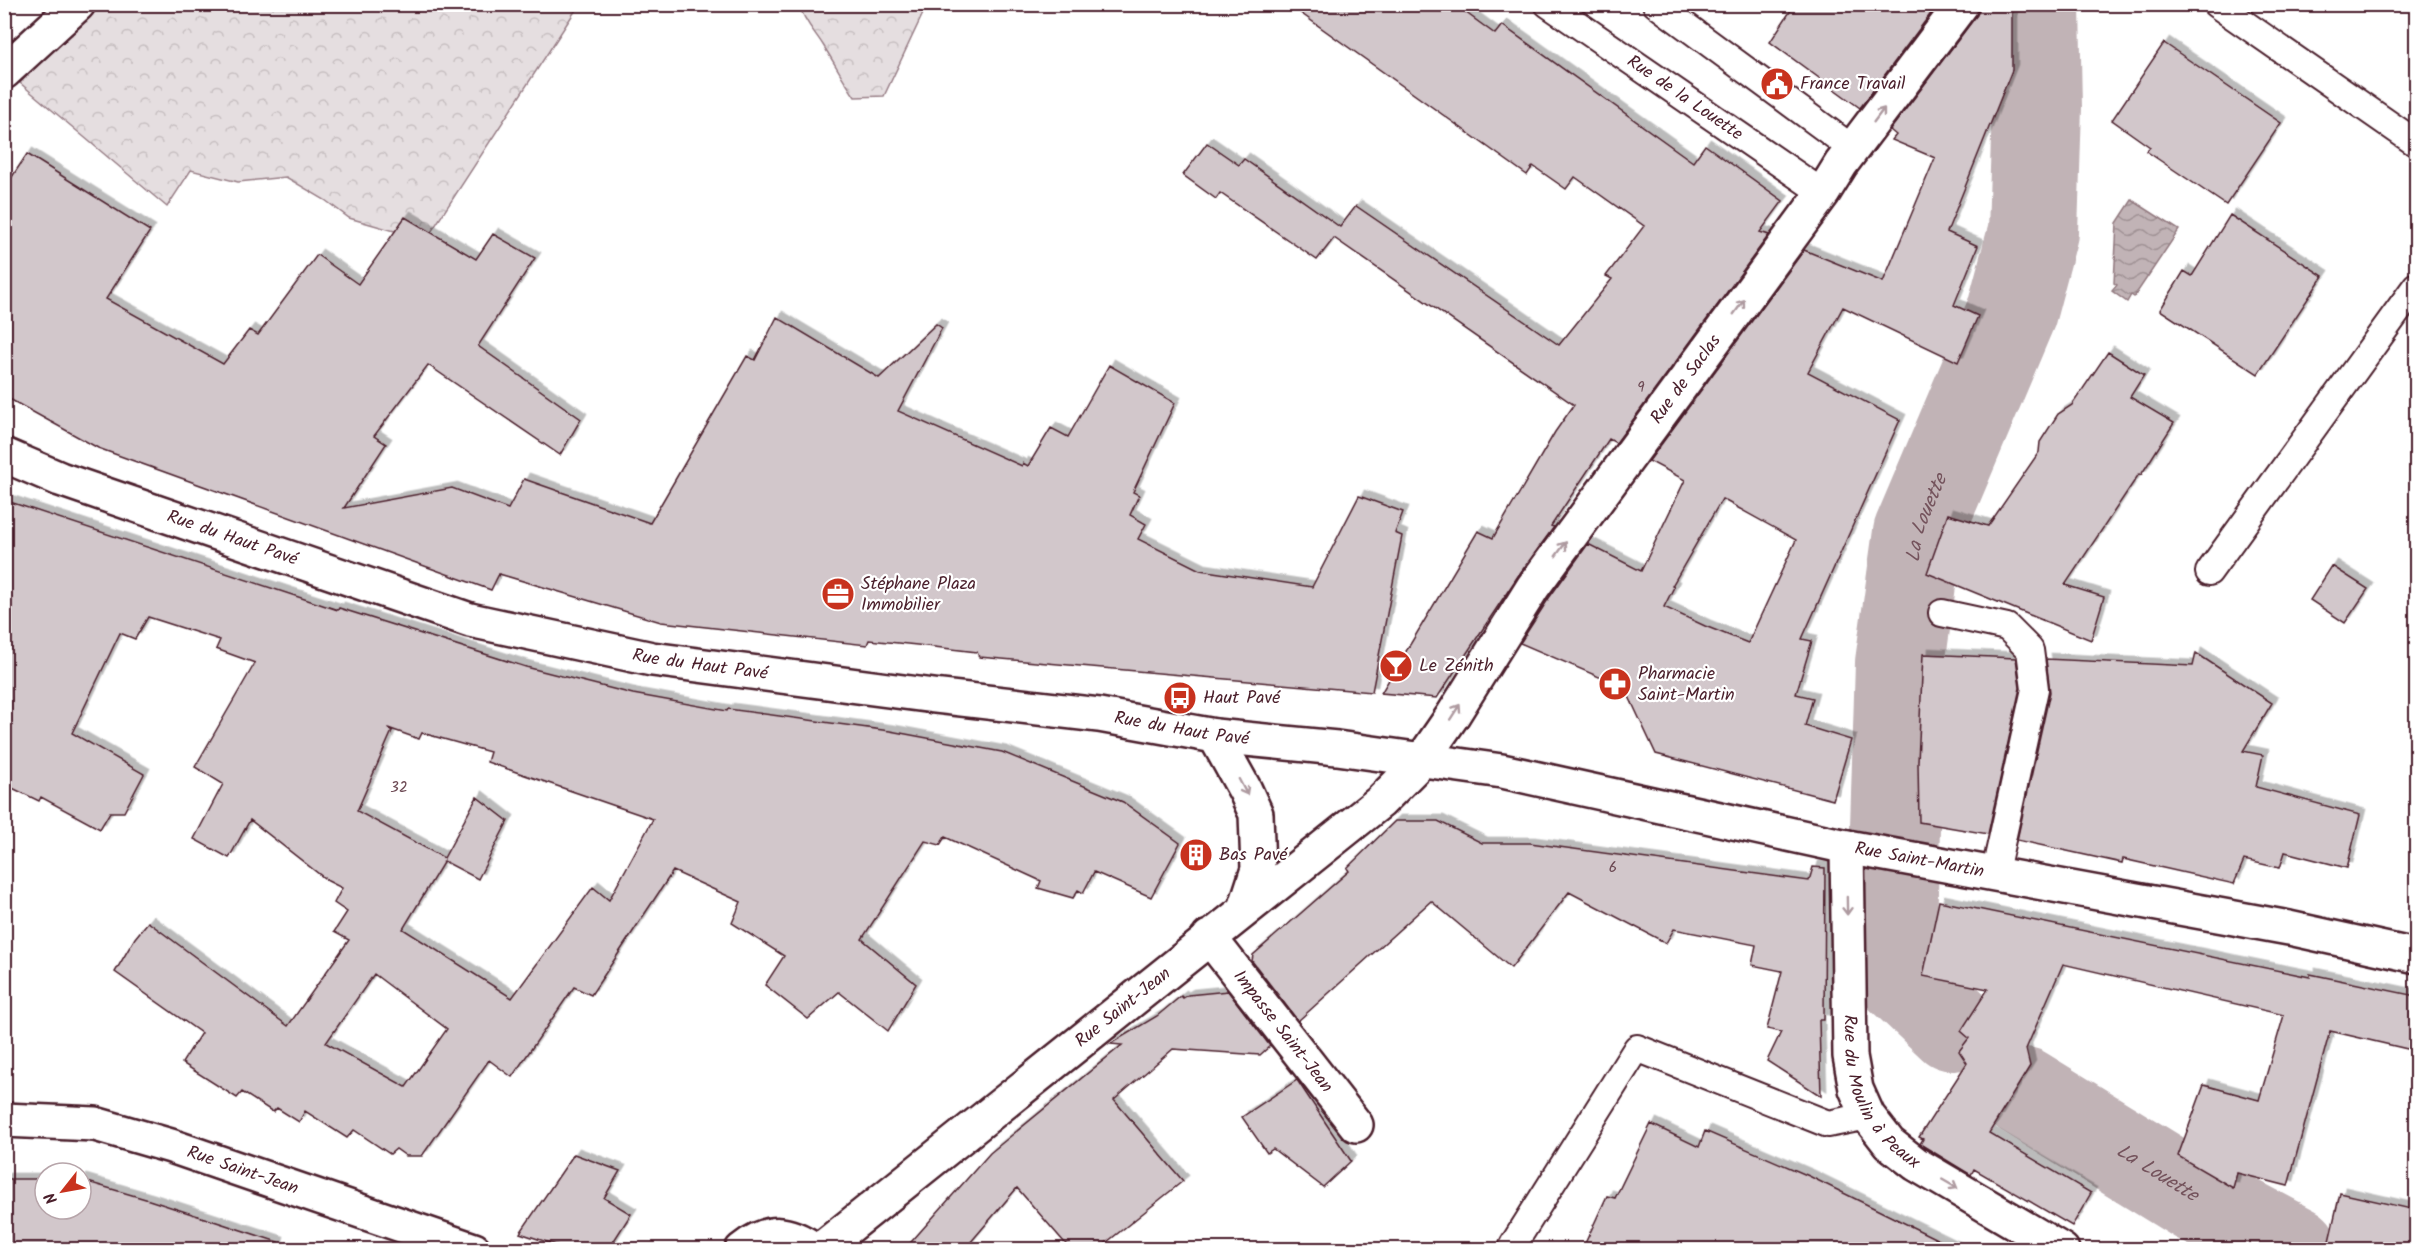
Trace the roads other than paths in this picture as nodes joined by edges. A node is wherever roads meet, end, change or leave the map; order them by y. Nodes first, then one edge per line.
1 (78, 4) edge
2 (1548, 4) edge
3 (1656, 4) edge
4 (1962, 4) edge
5 (2216, 4) edge
6 (4, 72) edge
7 (2416, 143) edge
8 (1853, 149) junction
9 (1823, 193) junction
10 (2416, 286) edge
11 (4, 455) edge
12 (2209, 572) dead end
13 (1942, 613) dead end
14 (1215, 736) junction
15 (1422, 760) junction
16 (1852, 848) junction
17 (1994, 876) junction
18 (1245, 909) junction
19 (1209, 937) junction
20 (2416, 956) edge
21 (11, 1116) edge
22 (1868, 1116) junction
23 (1356, 1125) dead end
24 (1513, 1245) dead end
25 (474, 1250) edge
26 (742, 1250) edge
27 (815, 1250) edge
28 (820, 1250) edge
29 (2062, 1250) edge

1 - 6 street
2 - 9 lane, Rue de la Louette
3 - 8 lane
8 -> 4 street, Rue de Saclas
5 - 7 lane
8 - 9 street, Rue de Saclas
15 -> 9 street, Rue de Saclas
10 - 12 lane
11 - 14 street, Rue du Haut Pavé
13 - 17 lane
14 - 15 street, Rue du Haut Pavé
14 -> 18 street
15 - 16 street, Rue Saint-Martin
15 - 18 street, Rue Saint-Jean
16 - 17 street, Rue Saint-Martin
16 -> 22 street, Rue du Moulin à Peaux
17 - 20 street, Rue Saint-Martin
18 - 19 street, Rue Saint-Jean
19 - 23 street, Impasse Saint-Jean
19 - 28 street, Rue Saint-Jean
21 - 25 street, Rue Saint-Jean
22 - 24 lane
22 -> 29 street, Rue du Moulin à Peaux
26 - 27 street

